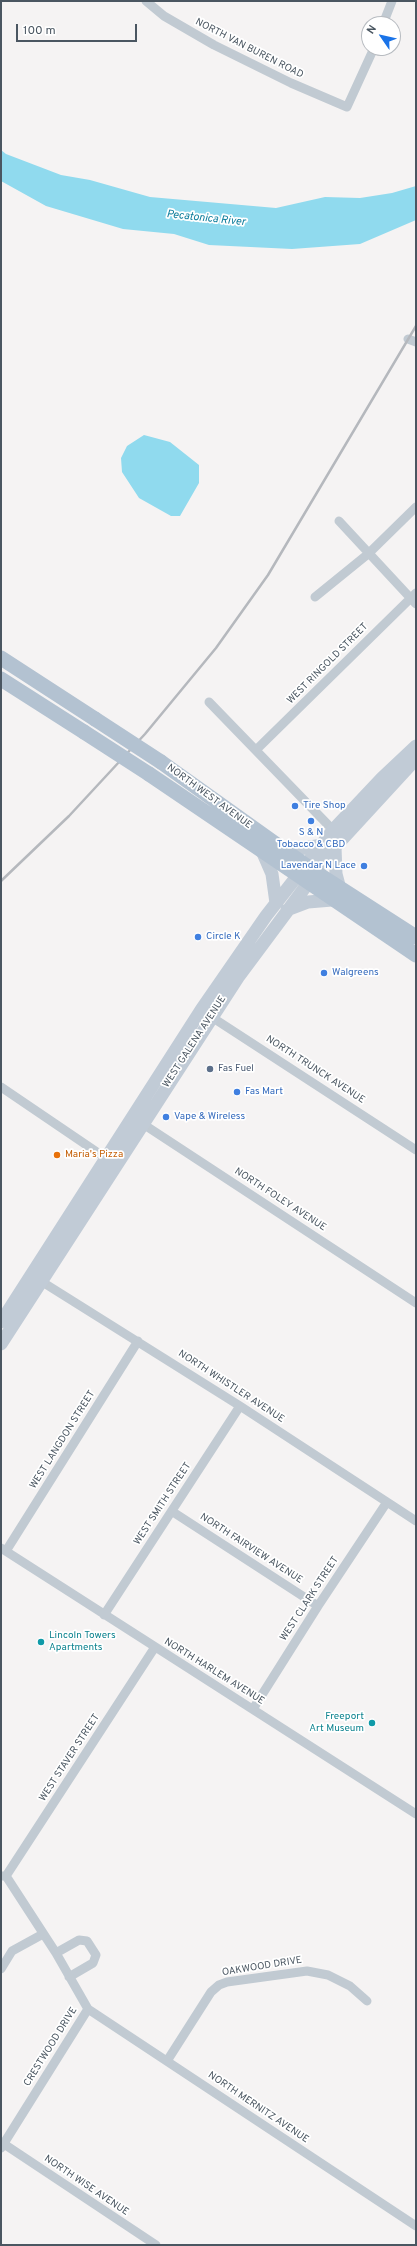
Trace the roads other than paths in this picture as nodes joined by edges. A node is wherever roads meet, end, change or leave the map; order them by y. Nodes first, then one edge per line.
1 (146, 1) edge
2 (392, 1) edge
3 (386, 16) edge
4 (370, 56) edge
5 (416, 507) edge
6 (339, 520) dead end
7 (368, 554) junction
8 (315, 597) dead end
9 (414, 598) edge
10 (1, 658) edge
11 (1, 678) edge
12 (209, 702) dead end
13 (416, 746) edge
14 (256, 750) junction
15 (416, 759) edge
16 (333, 830) junction
17 (322, 845) junction
18 (335, 847) junction
19 (282, 849) junction
20 (262, 851) junction
21 (306, 874) junction
22 (336, 894) junction
23 (281, 907) junction
24 (416, 937) edge
25 (416, 955) edge
26 (206, 1013) junction
27 (1, 1087) edge
28 (137, 1120) junction
29 (416, 1150) edge
30 (110, 1161) junction
31 (37, 1278) junction
32 (414, 1299) edge
33 (1, 1322) edge
34 (138, 1341) junction
35 (1, 1344) edge
36 (240, 1406) junction
37 (387, 1502) junction
38 (173, 1512) junction
39 (416, 1521) edge
40 (3, 1550) edge
41 (318, 1606) junction
42 (104, 1615) junction
43 (154, 1647) junction
44 (253, 1709) junction
45 (416, 1814) edge
46 (4, 1876) edge
47 (43, 1934) junction
48 (56, 1953) junction
49 (1, 1969) edge
50 (69, 1977) junction
51 (367, 2000) dead end
52 (88, 2009) junction
53 (167, 2061) junction
54 (2, 2146) edge
55 (416, 2226) edge
56 (156, 2245) edge

1 - 4 street, NORTH VAN BUREN ROAD
2 - 3 street
5 - 7 street
6 - 7 street
7 - 8 street
7 - 9 street
9 - 14 street, WEST RINGOLD STREET
10 - 19 main road, NORTH WEST AVENUE, bridge
11 - 20 main road, NORTH WEST AVENUE, bridge
12 - 14 street
13 - 16 main road, WEST GALENA AVENUE
14 - 16 street
15 - 18 main road, WEST GALENA AVENUE
16 - 17 main road, WEST GALENA AVENUE
17 - 19 main road
17 - 21 main road, WEST GALENA AVENUE
18 - 21 main road, WEST GALENA AVENUE
18 - 22 main road
19 - 21 main road, NORTH WEST AVENUE
20 - 21 main road, NORTH WEST AVENUE
20 - 23 main road
21 - 22 main road, NORTH WEST AVENUE
21 - 23 main road, WEST GALENA AVENUE
22 - 23 main road
22 - 24 main road, NORTH WEST AVENUE
22 - 25 main road, NORTH WEST AVENUE
23 - 26 main road, WEST GALENA AVENUE
26 - 28 main road, WEST GALENA AVENUE
26 - 29 street, NORTH TRUNCK AVENUE
27 - 30 street
28 - 30 main road, WEST GALENA AVENUE
28 - 32 street, NORTH FOLEY AVENUE
30 - 31 main road, WEST GALENA AVENUE
31 - 33 main road, WEST GALENA AVENUE
31 - 34 street, NORTH WHISTLER AVENUE
31 - 35 main road, WEST GALENA AVENUE
34 - 36 street, NORTH WHISTLER AVENUE
34 - 40 street, WEST LANGDON STREET
36 - 37 street, NORTH WHISTLER AVENUE
36 - 38 street, WEST SMITH STREET
37 - 39 street, NORTH WHISTLER AVENUE
37 - 41 street, WEST CLARK STREET
38 - 41 street, NORTH FAIRVIEW AVENUE
38 - 42 street, WEST SMITH STREET
40 - 42 street, NORTH HARLEM AVENUE
41 - 44 street, WEST CLARK STREET
42 - 43 street, NORTH HARLEM AVENUE
43 - 44 street, NORTH HARLEM AVENUE
43 - 46 street, WEST STAVER STREET
44 - 45 street, NORTH HARLEM AVENUE
46 - 47 street, CRESTWOOD DRIVE
47 - 48 street, CRESTWOOD DRIVE
47 - 49 street
48 - 50 street, CRESTWOOD DRIVE
48 - 50 street
50 - 52 street, CRESTWOOD DRIVE
51 - 53 street, OAKWOOD DRIVE
52 - 53 street, NORTH MERNITZ AVENUE
52 - 54 street, CRESTWOOD DRIVE
53 - 55 street, NORTH MERNITZ AVENUE
54 - 56 street, NORTH WISE AVENUE

